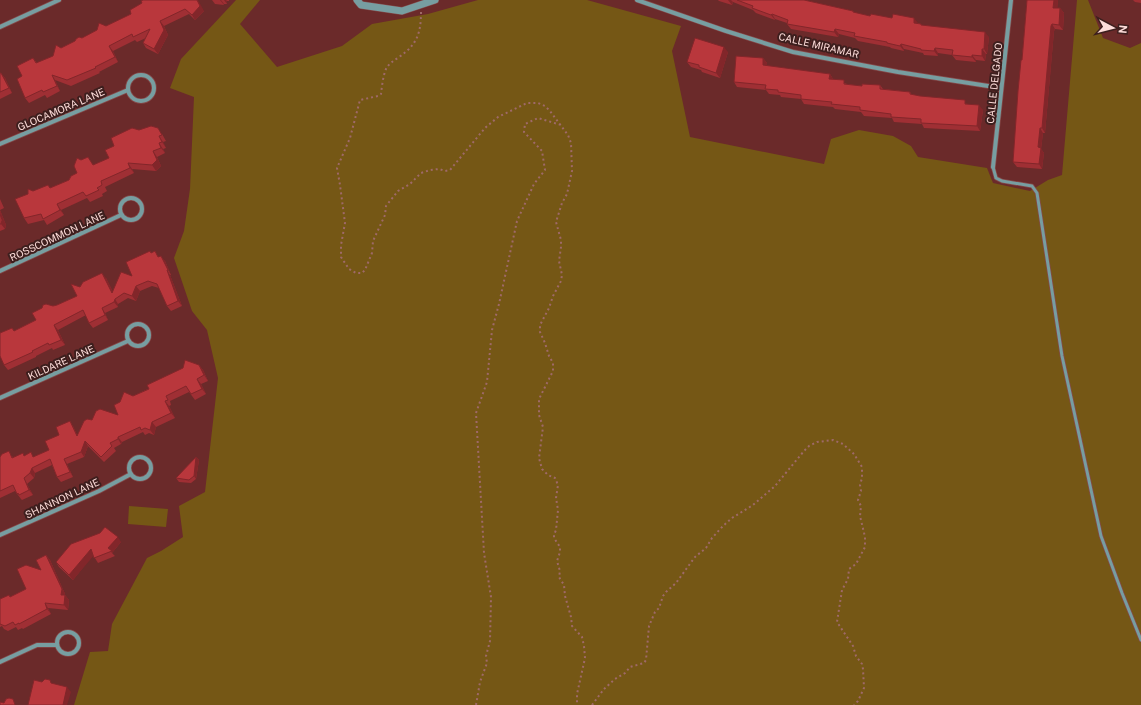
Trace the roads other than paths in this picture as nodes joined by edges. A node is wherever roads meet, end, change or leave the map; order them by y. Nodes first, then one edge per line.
1 (59, 0) edge
2 (357, 0) edge
3 (435, 0) edge
4 (637, 0) edge
5 (1010, 0) edge
6 (0, 27) edge
7 (1001, 88) junction
8 (128, 90) junction
9 (0, 144) edge
10 (993, 167) joint
11 (122, 215) junction
12 (0, 271) edge
13 (128, 341) junction
14 (0, 398) edge
15 (130, 474) junction
16 (0, 535) edge
17 (1141, 640) edge
18 (56, 645) junction
19 (0, 662) edge

1 - 6 street
2 - 3 street
4 - 7 street, CALLE MIRAMAR
5 - 7 street, CALLE DELGADO
7 - 10 street, CALLE DELGADO
8 - 8 street, GLOCAMORA LANE
8 - 9 street, GLOCAMORA LANE
10 - 17 lane
11 - 11 street, ROSSCOMMON LANE
11 - 12 street, ROSSCOMMON LANE
13 - 13 street
13 - 14 street, KILDARE LANE
15 - 15 street
15 - 16 street, SHANNON LANE
18 - 18 street
18 - 19 street

